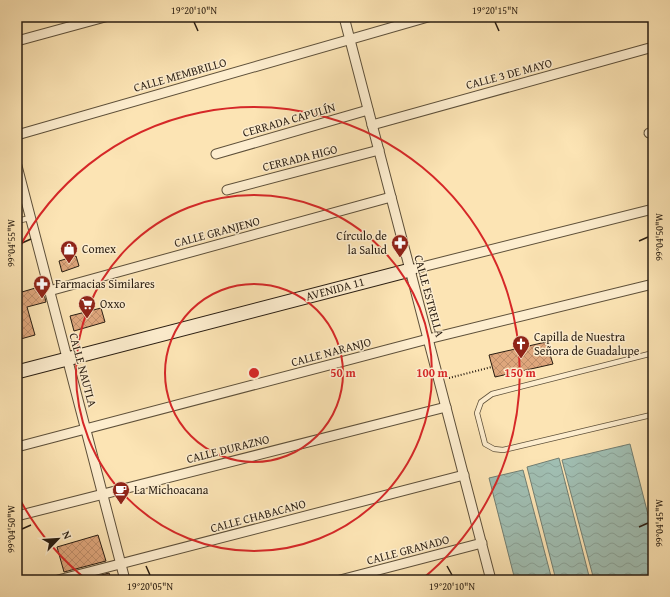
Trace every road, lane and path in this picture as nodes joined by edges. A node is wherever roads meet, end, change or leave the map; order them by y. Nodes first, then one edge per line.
1 (105, 17) edge
2 (344, 17) edge
3 (428, 17) edge
4 (350, 39) junction
5 (17, 41) edge
6 (653, 48) edge
7 (368, 110) junction
8 (372, 124) junction
9 (17, 135) edge
10 (379, 150) junction
11 (216, 154) dead end
12 (17, 166) edge
13 (227, 190) dead end
14 (391, 197) junction
15 (653, 209) edge
16 (30, 218) junction
17 (17, 221) edge
18 (410, 270) junction
19 (653, 284) edge
20 (49, 291) junction
21 (428, 338) junction
22 (653, 353) edge
23 (67, 359) junction
24 (492, 367) dead end
25 (17, 372) edge
26 (439, 381) junction
27 (446, 407) junction
28 (652, 414) edge
29 (653, 423) edge
30 (85, 429) junction
31 (17, 446) edge
32 (464, 474) junction
33 (102, 493) junction
34 (17, 516) edge
35 (482, 543) junction
36 (121, 564) junction
37 (58, 580) edge
38 (125, 580) edge
39 (340, 580) edge
40 (492, 580) edge

1 - 5 street
2 - 4 street, CALLE ESTRELLA
3 - 4 street, CALLE MEMBRILLO
4 - 7 street, CALLE ESTRELLA
4 - 9 street, CALLE MEMBRILLO
6 - 8 street, CALLE 3 DE MAYO
7 - 8 street, CALLE ESTRELLA
7 - 11 street, CERRADA CAPULÍN
8 - 10 street, CALLE ESTRELLA
10 - 13 street, CERRADA HIGO
10 - 14 street, CALLE ESTRELLA
12 - 16 street, CALLE NAUTLA
14 - 18 street, CALLE ESTRELLA
14 - 20 street, CALLE GRANJENO
15 - 18 street, AVENIDA 11
16 - 17 lane
16 - 20 street, CALLE NAUTLA
18 - 21 street, CALLE ESTRELLA
18 - 23 street, AVENIDA 11
19 - 21 street, CALLE NARANJO
20 - 23 street, CALLE NAUTLA
21 - 26 street, CALLE ESTRELLA
21 - 30 street, CALLE NARANJO
22 - 28 lane
23 - 25 street, AVENIDA 11
23 - 30 street, CALLE NAUTLA
24 - 26 path
26 - 27 street, CALLE ESTRELLA
27 - 32 street, CALLE ESTRELLA
27 - 33 street, CALLE DURAZNO
28 - 29 lane
30 - 31 street, CALLE NARANJO
30 - 33 street, CALLE NAUTLA
32 - 35 street, CALLE ESTRELLA
32 - 36 street, CALLE CHABACANO
33 - 34 street, CALLE DURAZNO
33 - 36 street, CALLE NAUTLA
35 - 39 street, CALLE GRANADO
35 - 40 street, CALLE ESTRELLA
36 - 37 street, CALLE CHABACANO
36 - 38 street, CALLE NAUTLA

